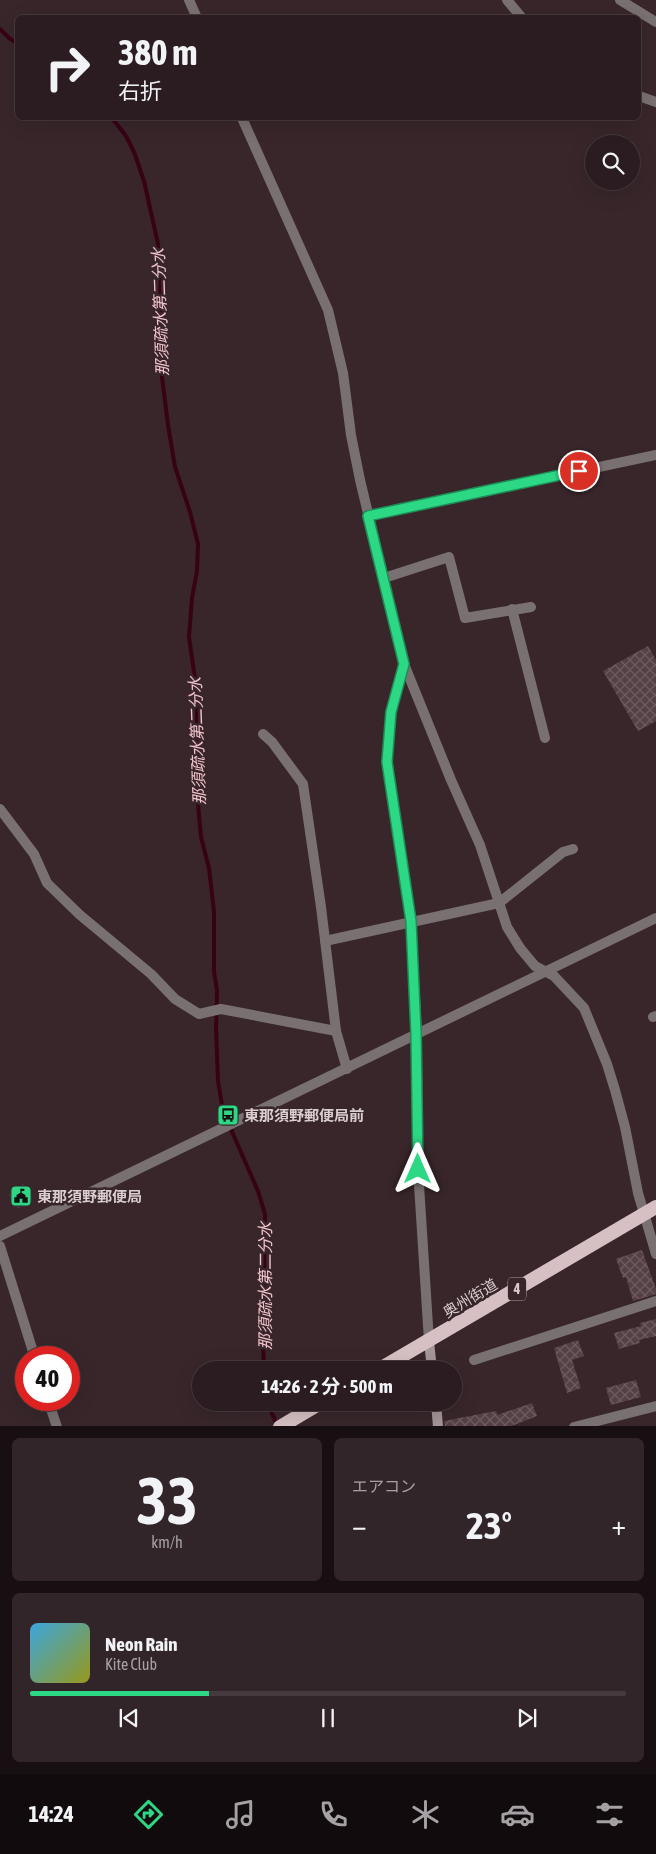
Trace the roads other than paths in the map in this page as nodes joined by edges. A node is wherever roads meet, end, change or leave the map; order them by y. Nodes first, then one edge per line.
1 (189, 0) edge
2 (507, 0) edge
3 (620, 0) edge
4 (196, 15) edge
5 (520, 15) edge
6 (656, 22) edge
7 (641, 97) edge
8 (656, 102) edge
9 (243, 120) edge
10 (656, 455) edge
11 (368, 516) junction
12 (384, 578) junction
13 (531, 608) dead end
14 (512, 610) junction
15 (404, 664) junction
16 (263, 734) dead end
17 (545, 738) dead end
18 (0, 809) edge
19 (573, 849) dead end
20 (499, 902) junction
21 (656, 918) edge
22 (411, 921) junction
23 (325, 940) junction
24 (545, 971) junction
25 (336, 1031) junction
26 (416, 1033) junction
27 (347, 1068) junction
28 (650, 1211) edge
29 (0, 1236) edge
30 (0, 1246) edge
31 (656, 1254) edge
32 (656, 1301) edge
33 (429, 1341) junction
34 (31, 1346) edge
35 (474, 1360) dead end
36 (394, 1361) edge
37 (431, 1361) edge
38 (656, 1406) edge
39 (52, 1411) edge
40 (306, 1411) edge
41 (437, 1411) edge
42 (57, 1426) edge
43 (280, 1426) edge
44 (438, 1426) edge
45 (574, 1426) edge

1 - 4 street
2 - 5 street
3 - 6 street
7 - 8 street
9 - 11 street
10 - 11 street
11 - 12 street
12 - 14 street
12 - 15 street
13 - 14 street
14 - 17 street
15 - 20 street
15 - 22 street
16 - 23 street
18 - 25 street
19 - 20 street
20 - 22 street
20 - 24 street
21 - 24 street
22 - 23 street
22 - 26 street
23 - 25 street
24 - 26 street
24 - 28 street
25 - 27 street
26 - 27 street
26 - 33 street
27 - 29 street
28 - 31 street
28 - 33 highway, 奥州街道 / 4
30 - 34 street
32 - 35 street
33 - 36 highway, 奥州街道 / 4
33 - 37 main road
38 - 45 street
39 - 42 street
40 - 43 highway
41 - 44 main road

